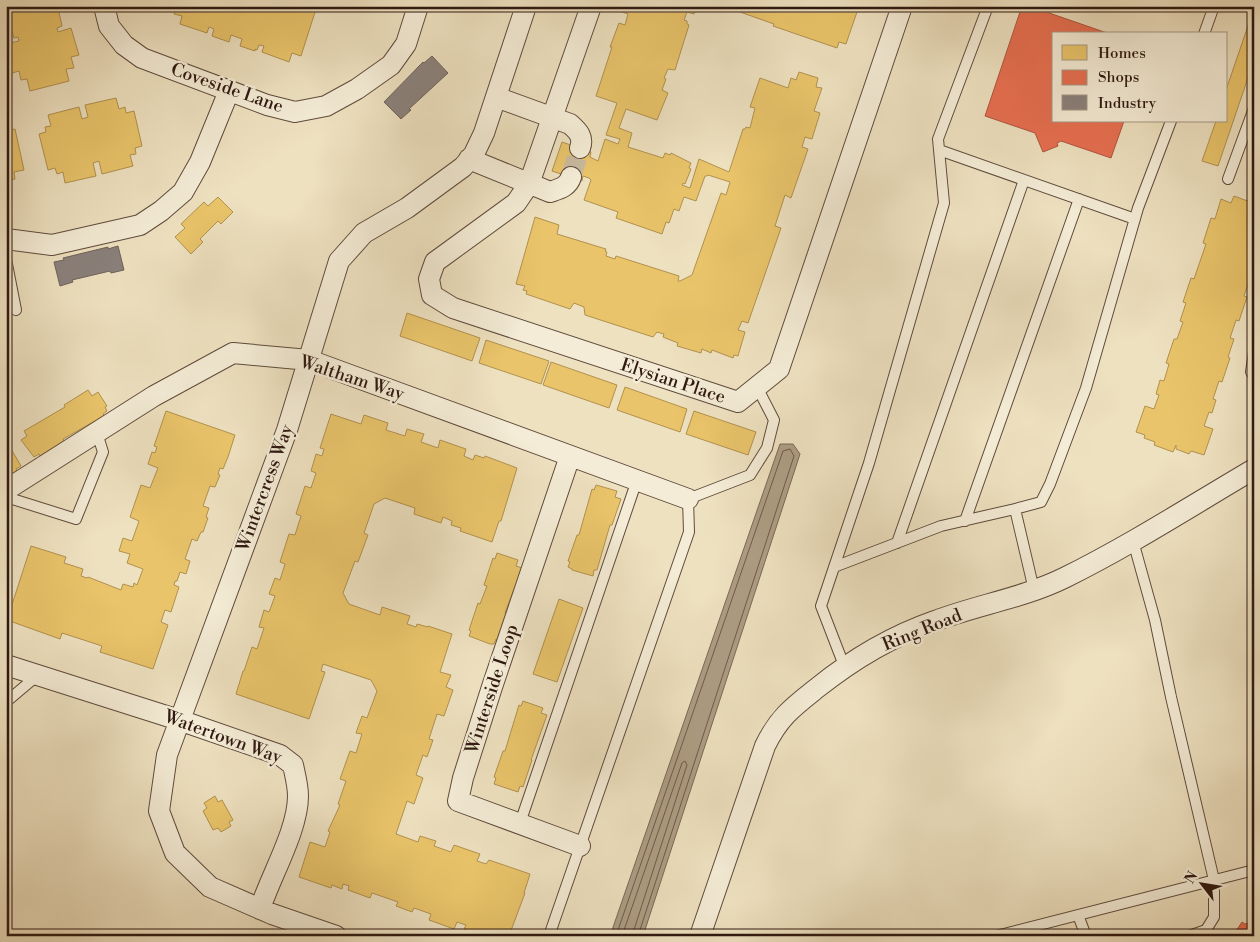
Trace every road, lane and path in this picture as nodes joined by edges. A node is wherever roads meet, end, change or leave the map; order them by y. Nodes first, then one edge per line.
1 (104, 6) edge
2 (418, 6) edge
3 (526, 6) edge
4 (591, 6) edge
5 (902, 6) edge
6 (988, 6) edge
7 (1214, 6) edge
8 (1205, 32) edge
9 (229, 91) junction
10 (496, 97) junction
11 (1254, 108) edge
12 (553, 118) junction
13 (1171, 122) edge
14 (580, 148) tunnel mouth
15 (939, 150) junction
16 (469, 159) junction
17 (571, 177) tunnel mouth
18 (1228, 179) dead end
19 (1024, 180) junction
20 (529, 184) junction
21 (1079, 199) junction
22 (1135, 219) junction
23 (6, 239) edge
24 (6, 259) edge
25 (16, 310) dead end
26 (1254, 352) edge
27 (309, 360) junction
28 (1254, 376) edge
29 (757, 386) junction
30 (97, 433) junction
31 (570, 456) junction
32 (1254, 469) edge
33 (637, 480) junction
34 (6, 490) edge
35 (6, 496) edge
36 (688, 499) junction
37 (1016, 509) junction
38 (965, 521) junction
39 (1133, 541) junction
40 (897, 543) junction
41 (834, 567) junction
42 (1034, 590) junction
43 (6, 665) edge
44 (845, 668) junction
45 (38, 675) junction
46 (6, 702) edge
47 (179, 720) junction
48 (520, 823) junction
49 (580, 846) junction
50 (1254, 870) edge
51 (1214, 880) junction
52 (260, 909) junction
53 (1078, 915) junction
54 (704, 934) edge
55 (336, 936) edge
56 (549, 936) edge
57 (996, 936) edge
58 (1086, 936) edge
59 (1189, 936) edge

1 - 9 street, Coveside Lane
2 - 9 street, Coveside Lane
3 - 10 street, Wintercress Way
4 - 12 street, Elysian Place
5 - 29 street, Elysian Place
6 - 15 lane
7 - 8 lane
9 - 23 street
10 - 12 street
10 - 16 street, Wintercress Way
11 - 18 lane
12 - 14 street
12 - 20 street, Elysian Place
13 - 22 lane
15 - 19 lane
15 - 41 lane
16 - 20 street
16 - 27 street, Wintercress Way
17 - 20 street
19 - 21 lane
19 - 40 lane
20 - 29 street, Elysian Place
21 - 22 lane
21 - 38 lane
22 - 37 lane
24 - 25 lane
26 - 28 lane
27 - 30 street, Waltham Way
27 - 31 street, Waltham Way
27 - 47 street, Wintercress Way
29 - 36 lane
30 - 34 street, Waltham Way
30 - 35 lane
31 - 33 street, Waltham Way
31 - 48 street, Winterside Loop
32 - 39 street, Ring Road
33 - 36 street, Waltham Way
33 - 48 lane
36 - 49 lane
37 - 38 lane
37 - 42 lane
38 - 40 lane
39 - 42 street, Ring Road
39 - 51 lane
40 - 41 lane
41 - 44 lane
42 - 44 street, Ring Road
43 - 45 street, Watertown Way
44 - 54 street, Ring Road
45 - 46 lane
45 - 47 street, Watertown Way
47 - 52 street, Wintercress Way
47 - 52 street, Watertown Way
48 - 49 street, Winterside Loop
49 - 56 lane
50 - 51 lane
51 - 53 lane
51 - 59 lane
52 - 55 street, Wintercress Way
53 - 57 lane
53 - 58 lane

